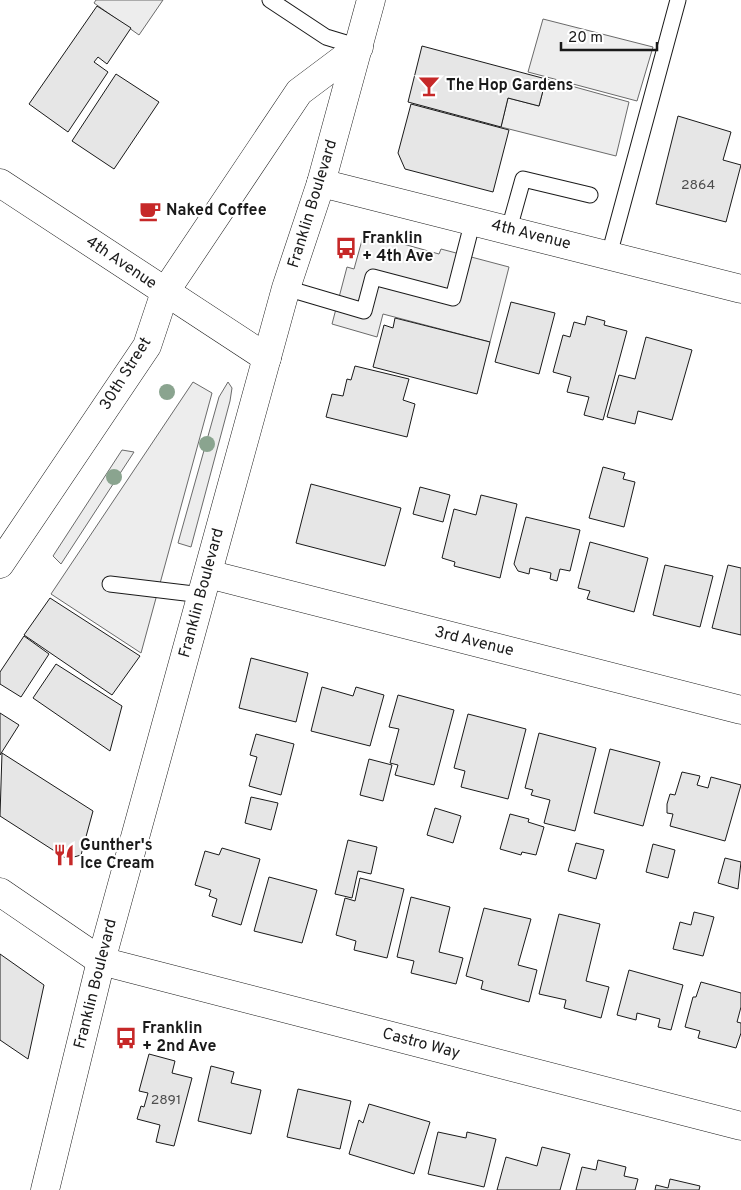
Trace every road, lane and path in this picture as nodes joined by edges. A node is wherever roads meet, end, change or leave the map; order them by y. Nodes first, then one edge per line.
1 (270, 0) edge
2 (371, 0) edge
3 (678, 0) edge
4 (359, 47) junction
5 (0, 183) edge
6 (321, 183) junction
7 (590, 195) dead end
8 (474, 220) junction
9 (509, 229) junction
10 (610, 255) junction
11 (286, 288) junction
12 (741, 289) edge
13 (165, 292) junction
14 (267, 358) junction
15 (4, 550) edge
16 (110, 584) dead end
17 (205, 584) junction
18 (741, 710) edge
19 (0, 892) edge
20 (101, 961) junction
21 (741, 1126) edge
22 (44, 1190) edge

1 - 4 lane
2 - 4 street, Franklin Boulevard
3 - 10 lane
4 - 6 street, Franklin Boulevard
4 - 13 street, 30th Street
5 - 13 street, 4th Avenue
6 - 8 street, 4th Avenue
6 - 11 street, Franklin Boulevard
7 - 9 lane
8 - 9 street, 4th Avenue
8 - 11 lane
9 - 10 street, 4th Avenue
10 - 12 street, 4th Avenue
11 - 14 street, Franklin Boulevard
13 - 14 street, 4th Avenue
13 - 15 street, 30th Street
14 - 17 street, Franklin Boulevard
16 - 17 lane
17 - 18 street, 3rd Avenue
17 - 20 street, Franklin Boulevard
19 - 20 street
20 - 21 street, Castro Way
20 - 22 street, Franklin Boulevard

